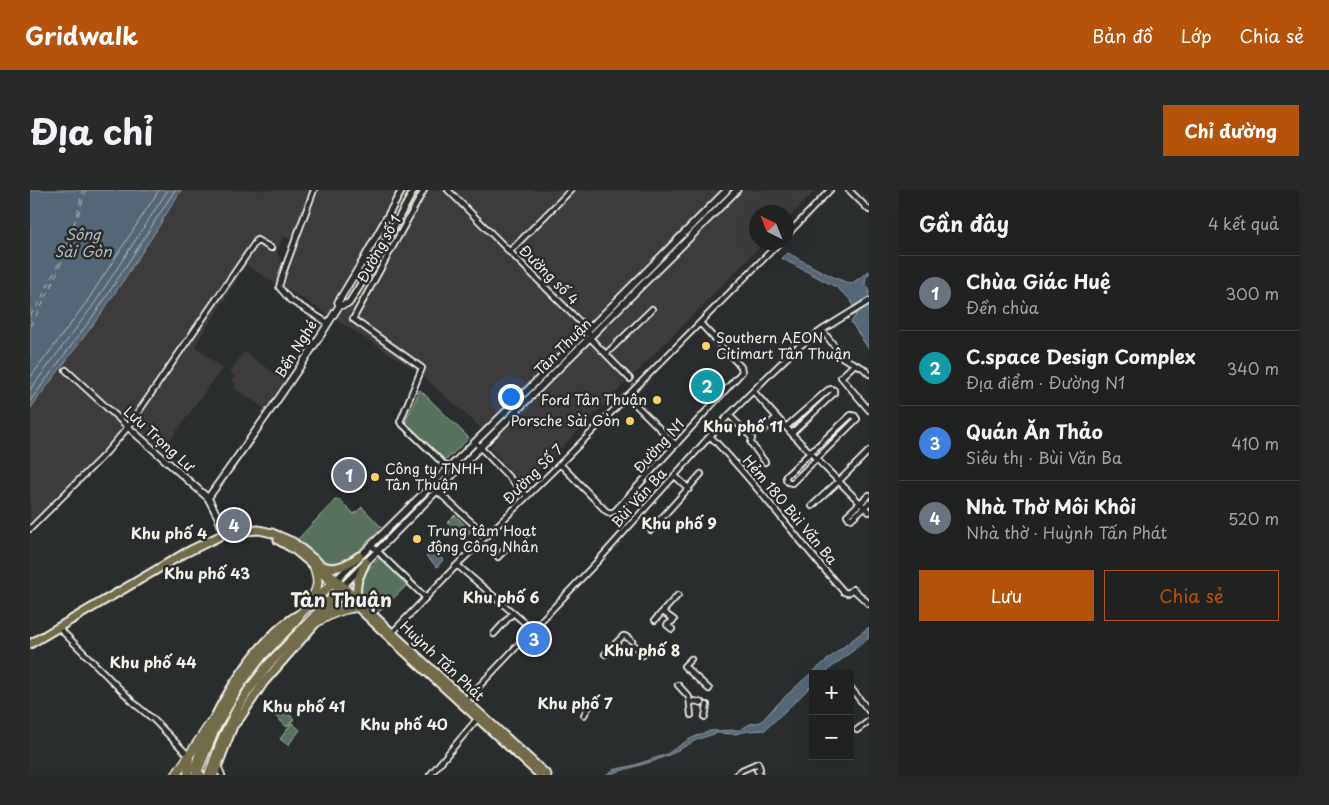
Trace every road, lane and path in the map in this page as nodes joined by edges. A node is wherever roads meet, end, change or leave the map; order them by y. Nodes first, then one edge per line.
1 (314, 190) edge
2 (402, 190) edge
3 (414, 190) edge
4 (424, 190) edge
5 (448, 190) edge
6 (571, 190) edge
7 (727, 190) edge
8 (737, 190) edge
9 (830, 190) edge
10 (849, 190) edge
11 (869, 210) edge
12 (381, 227) junction
13 (794, 228) edge
14 (391, 232) junction
15 (271, 248) dead end
16 (772, 250) edge
17 (509, 252) junction
18 (634, 284) junction
19 (639, 290) junction
20 (869, 301) edge
21 (339, 306) junction
22 (652, 309) dead end
23 (328, 323) junction
24 (700, 323) junction
25 (588, 330) junction
26 (822, 330) junction
27 (590, 338) junction
28 (608, 352) junction
29 (855, 364) junction
30 (66, 370) dead end
31 (869, 374) edge
32 (630, 379) dead end
33 (753, 391) junction
34 (627, 396) junction
35 (869, 410) edge
36 (729, 416) junction
37 (777, 418) junction
38 (128, 427) junction
39 (786, 427) junction
40 (762, 430) dead end
41 (792, 433) junction
42 (710, 436) junction
43 (475, 442) junction
44 (676, 445) junction
45 (480, 447) junction
46 (869, 451) edge
47 (810, 452) junction
48 (817, 459) junction
49 (764, 462) dead end
50 (453, 463) junction
51 (560, 464) junction
52 (448, 468) junction
53 (458, 469) junction
54 (701, 474) dead end
55 (674, 476) junction
56 (839, 481) junction
57 (689, 489) junction
58 (437, 491) junction
59 (869, 494) edge
60 (527, 496) junction
61 (208, 498) junction
62 (860, 503) junction
63 (869, 503) edge
64 (812, 506) dead end
65 (864, 508) junction
66 (869, 512) edge
67 (30, 529) edge
68 (479, 529) dead end
69 (651, 530) dead end
70 (224, 536) junction
71 (512, 542) dead end
72 (371, 545) junction
73 (378, 551) junction
74 (360, 556) junction
75 (498, 557) dead end
76 (366, 562) junction
77 (317, 565) junction
78 (457, 565) junction
79 (334, 582) junction
80 (341, 590) junction
81 (678, 595) dead end
82 (426, 598) junction
83 (358, 604) junction
84 (869, 604) edge
85 (303, 610) junction
86 (663, 612) junction
87 (513, 613) junction
88 (655, 620) dead end
89 (71, 622) junction
90 (316, 622) junction
91 (532, 629) junction
92 (672, 629) dead end
93 (61, 630) junction
94 (494, 634) dead end
95 (390, 635) junction
96 (292, 640) junction
97 (30, 644) edge
98 (30, 648) edge
99 (289, 652) junction
100 (605, 654) dead end
101 (643, 655) dead end
102 (691, 659) dead end
103 (678, 685) dead end
104 (709, 689) dead end
105 (854, 691) edge
106 (234, 695) junction
107 (225, 700) junction
108 (464, 702) junction
109 (690, 703) junction
110 (702, 703) dead end
111 (590, 705) dead end
112 (707, 705) dead end
113 (869, 711) edge
114 (234, 715) junction
115 (584, 715) dead end
116 (691, 715) dead end
117 (705, 717) dead end
118 (214, 718) junction
119 (478, 718) junction
120 (869, 721) edge
121 (233, 726) junction
122 (215, 729) junction
123 (857, 730) dead end
124 (224, 751) junction
125 (216, 755) junction
126 (190, 756) junction
127 (216, 773) edge
128 (199, 774) edge
129 (176, 775) edge
130 (188, 775) edge
131 (430, 775) edge
132 (540, 775) edge
133 (547, 775) edge
134 (736, 775) edge
135 (760, 775) edge

1 - 23 street, Bến Nghé
2 - 12 street
3 - 14 street
4 - 52 street, Đường số 1
5 - 17 street, Đường số 4
6 - 17 street
7 - 18 street, Tân Thuận
8 - 19 street, Tân Thuận
9 - 13 street
10 - 11 street
12 - 14 street
12 - 21 street
14 - 21 street
15 - 38 street
16 - 24 street, Đường Số 7
17 - 25 street, Đường số 4
18 - 19 street
18 - 25 street, Tân Thuận
19 - 27 street, Tân Thuận
20 - 26 street, Bùi Văn Ba
21 - 23 street
22 - 28 street
23 - 61 street, Bến Nghé
24 - 34 street, Đường Số 7
24 - 44 street, Đường N1
25 - 27 street
25 - 43 street, Tân Thuận
26 - 29 street
26 - 33 street, Bùi Văn Ba
27 - 28 street
27 - 45 street, Tân Thuận
28 - 32 street
29 - 31 street
29 - 35 street
30 - 38 street, Lưu Trọng Lư
33 - 36 street, Bùi Văn Ba
33 - 37 street
34 - 44 street
34 - 51 street, Đường Số 7
36 - 42 street, Bùi Văn Ba
36 - 49 street
37 - 39 street
37 - 40 street
38 - 61 street, Lưu Trọng Lư
38 - 67 street
39 - 41 street
39 - 41 street
41 - 47 street
42 - 55 street, Bùi Văn Ba
42 - 84 street, Hẻm 180 Bùi Văn Ba
43 - 45 street
43 - 50 street, Tân Thuận
44 - 51 street, Đường N1
45 - 53 street, Tân Thuận
45 - 60 street
46 - 56 street
47 - 48 street
47 - 48 street
47 - 48 street
48 - 56 street
50 - 52 street, Tân Thuận
50 - 53 street
51 - 60 street, Đường Số 7
52 - 72 street, Tân Thuận
53 - 58 street, Tân Thuận
54 - 57 street
55 - 57 street
55 - 91 street, Bùi Văn Ba
56 - 62 street
56 - 64 street
57 - 69 street
58 - 68 street
58 - 73 street, Tân Thuận
59 - 62 street
60 - 78 street, Đường Số 7
61 - 70 street, Lưu Trọng Lư
62 - 65 street
62 - 65 street
63 - 65 street
65 - 66 street
70 - 77 main road, Huỳnh Tấn Phát
70 - 89 main road, Huỳnh Tấn Phát
71 - 75 street
72 - 73 street
72 - 74 street, Tân Thuận
73 - 76 street, Tân Thuận
73 - 82 street
74 - 77 main road
74 - 79 street, Tân Thuận
76 - 80 street, Tân Thuận
76 - 83 main road
77 - 79 main road, Huỳnh Tấn Phát
77 - 85 highway
78 - 82 street, Đường Số 7
78 - 87 street
79 - 80 main road, Huỳnh Tấn Phát
79 - 85 highway
80 - 83 main road, Huỳnh Tấn Phát
80 - 90 main road
80 - 96 highway
81 - 86 street
82 - 95 street, Đường Số 7
83 - 90 highway
83 - 95 main road, Huỳnh Tấn Phát
85 - 106 highway
85 - 107 main road
86 - 88 street
86 - 92 street
87 - 91 street
87 - 94 street
89 - 93 main road, Huỳnh Tấn Phát
89 - 97 main road, Huỳnh Tấn Phát
90 - 96 highway
90 - 99 main road
91 - 108 street, Bùi Văn Ba
93 - 98 main road, Huỳnh Tấn Phát
93 - 126 street
95 - 108 main road, Huỳnh Tấn Phát
96 - 99 highway
96 - 114 highway
99 - 121 main road
100 - 101 street
102 - 104 street
103 - 109 street
105 - 113 street
106 - 107 highway
106 - 122 highway
107 - 118 main road
108 - 119 main road, Huỳnh Tấn Phát
108 - 133 main road, Huỳnh Tấn Phát
109 - 110 street
109 - 116 street
111 - 115 street
112 - 117 street
114 - 121 highway
114 - 125 highway
118 - 122 highway
118 - 126 highway
118 - 128 main road
119 - 131 street
119 - 132 main road, Huỳnh Tấn Phát
120 - 123 street
121 - 124 main road
122 - 128 highway
124 - 125 main road
124 - 127 main road
125 - 127 highway
126 - 129 highway
126 - 130 highway
127 - 128 main road
134 - 135 street

